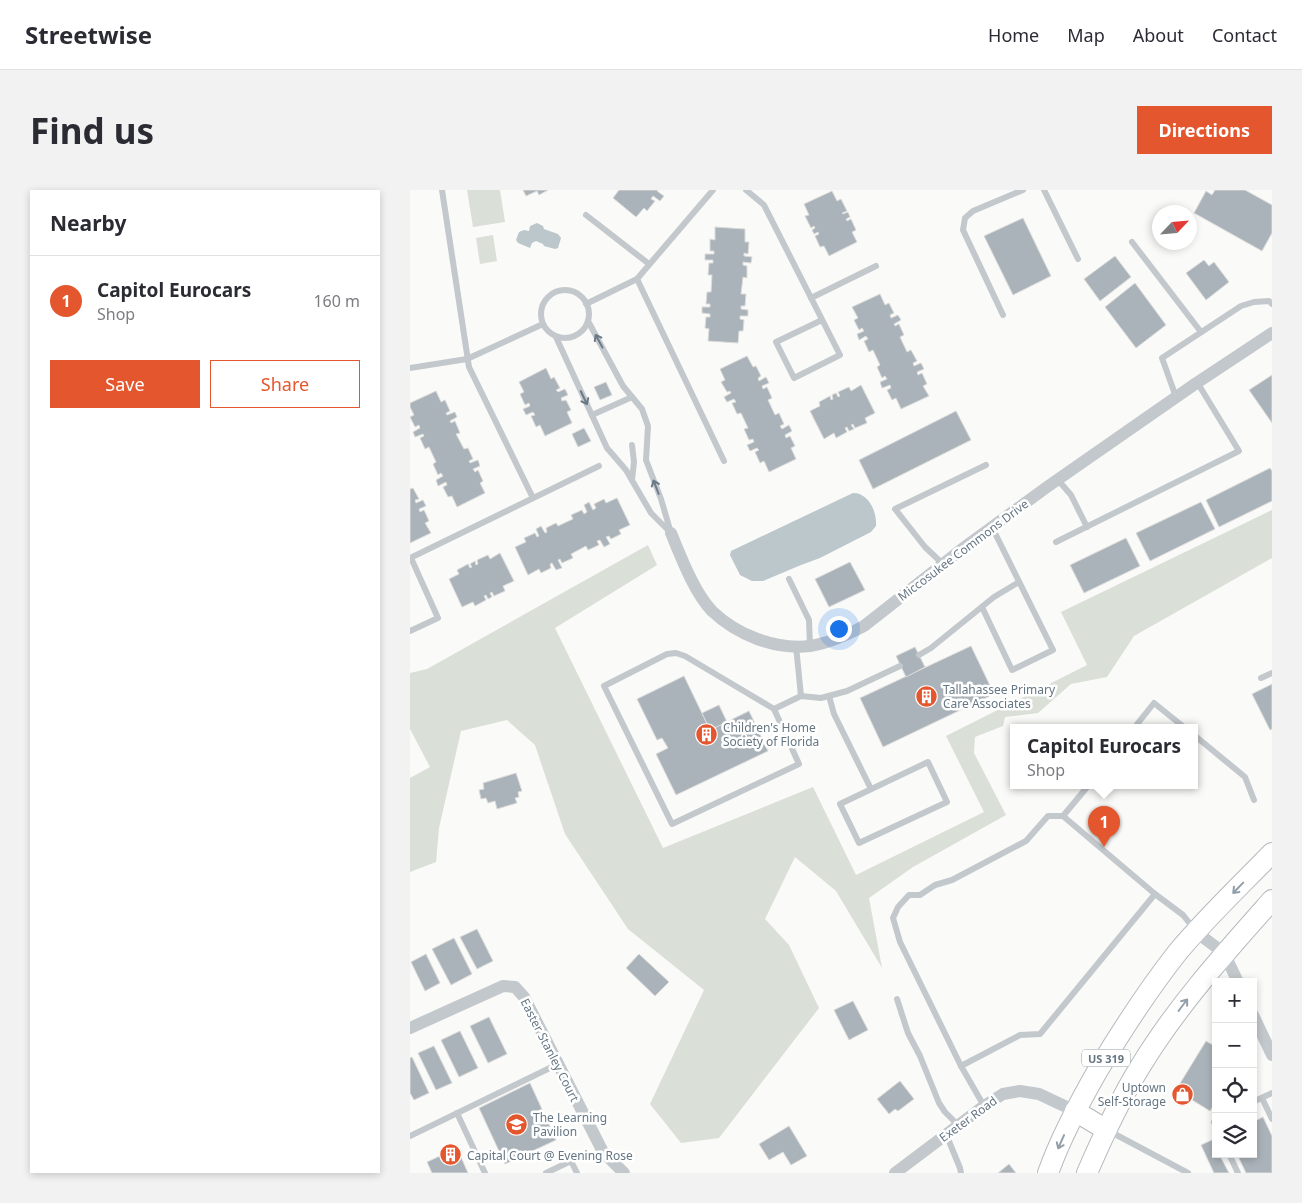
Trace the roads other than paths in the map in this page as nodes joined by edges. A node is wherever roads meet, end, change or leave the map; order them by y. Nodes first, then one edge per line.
1 (442, 190) edge
2 (713, 190) edge
3 (746, 190) edge
4 (1023, 190) edge
5 (1044, 190) edge
6 (586, 215) dead end
7 (1132, 242) dead end
8 (1078, 259) dead end
9 (649, 264) junction
10 (876, 266) dead end
11 (637, 279) junction
12 (811, 298) junction
13 (586, 304) junction
14 (1272, 304) edge
15 (1003, 315) dead end
16 (822, 320) junction
17 (588, 321) junction
18 (542, 324) junction
19 (1201, 332) junction
20 (1272, 332) edge
21 (556, 337) junction
22 (467, 359) junction
23 (410, 368) edge
24 (1198, 382) junction
25 (632, 397) junction
26 (1176, 397) junction
27 (592, 415) junction
28 (632, 445) dead end
29 (724, 461) dead end
30 (986, 465) dead end
31 (600, 466) dead end
32 (632, 480) junction
33 (1058, 480) junction
34 (533, 498) junction
35 (992, 527) junction
36 (1087, 527) junction
37 (671, 533) junction
38 (1056, 542) dead end
39 (410, 558) edge
40 (944, 564) junction
41 (790, 580) dead end
42 (1019, 582) junction
43 (982, 607) junction
44 (410, 632) edge
45 (796, 646) junction
46 (810, 646) junction
47 (919, 655) dead end
48 (900, 666) dead end
49 (1272, 673) edge
50 (1261, 678) dead end
51 (802, 696) junction
52 (829, 696) junction
53 (774, 709) junction
54 (1137, 724) edge
55 (1181, 724) edge
56 (1198, 738) edge
57 (871, 789) junction
58 (1086, 789) edge
59 (1254, 800) dead end
60 (1063, 816) junction
61 (1272, 853) edge
62 (1155, 894) junction
63 (1272, 900) edge
64 (1196, 932) junction
65 (1224, 953) junction
66 (1236, 978) edge
67 (897, 999) dead end
68 (1257, 1023) edge
69 (410, 1028) edge
70 (1272, 1055) edge
71 (558, 1064) junction
72 (961, 1066) junction
73 (1272, 1093) edge
74 (1262, 1098) junction
75 (1257, 1100) edge
76 (984, 1106) junction
77 (1075, 1111) junction
78 (457, 1113) junction
79 (1272, 1119) edge
80 (958, 1126) junction
81 (1106, 1129) junction
82 (946, 1134) junction
83 (410, 1136) edge
84 (1231, 1158) edge
85 (484, 1173) edge
86 (546, 1173) edge
87 (577, 1173) edge
88 (624, 1173) edge
89 (895, 1173) edge
90 (961, 1173) edge
91 (1048, 1173) edge
92 (1087, 1173) edge
93 (1188, 1173) edge
94 (1238, 1173) edge

1 - 22 lane
2 - 9 lane
3 - 12 lane
4 - 15 lane
5 - 8 lane
6 - 9 lane
7 - 19 lane
9 - 11 lane
10 - 12 lane
11 - 13 lane
11 - 29 lane
12 - 16 lane
13 - 17 lane
13 - 18 lane
14 - 19 lane
16 - 16 lane
17 - 21 lane
25 -> 17 lane
18 - 21 lane
18 - 22 lane
19 - 26 lane
20 - 24 street, Miccosukee Commons Drive
21 -> 27 lane
22 - 23 lane
22 - 34 lane
24 - 26 street, Miccosukee Commons Drive
24 - 36 lane
25 - 27 lane
37 -> 25 lane
26 - 33 street, Miccosukee Commons Drive
27 - 32 lane
28 - 32 lane
30 - 40 lane
31 - 34 lane
32 - 37 lane
33 - 35 street, Miccosukee Commons Drive
33 - 36 lane
34 - 39 lane
35 - 40 street, Miccosukee Commons Drive
35 - 42 lane
36 - 38 lane
37 - 45 street, Miccosukee Commons Drive
39 - 44 lane
40 - 46 street, Miccosukee Commons Drive
41 - 46 lane
42 - 43 lane
42 - 43 lane
43 - 47 lane
45 - 46 street, Miccosukee Commons Drive
45 - 51 lane
48 - 52 lane
49 - 50 lane
51 - 52 lane
51 - 53 lane
52 - 57 lane
53 - 53 lane
54 - 55 lane
56 - 59 lane
57 - 57 lane
58 - 60 lane
60 - 62 lane
60 - 72 lane
61 -> 64 main road, US 319
62 - 64 lane
62 - 72 lane
63 - 65 main road, US 319
64 - 65 street
64 - 77 main road, US 319
65 - 66 street
81 -> 65 main road, US 319
67 - 80 lane
68 - 70 street
69 - 71 street, Easter Stanley Court
71 - 78 lane
71 - 88 street, Easter Stanley Court
72 - 76 lane
73 - 74 lane
74 - 75 lane
74 - 79 lane
76 - 77 street, Exeter Road
76 - 80 street, Exeter Road
77 - 81 main road
77 -> 91 main road, US 319
78 - 83 lane
78 - 85 lane
80 - 82 street, Exeter Road
81 - 92 main road, US 319
81 - 93 lane
82 - 89 street, Exeter Road
82 - 90 lane
84 - 94 lane
86 - 87 lane

